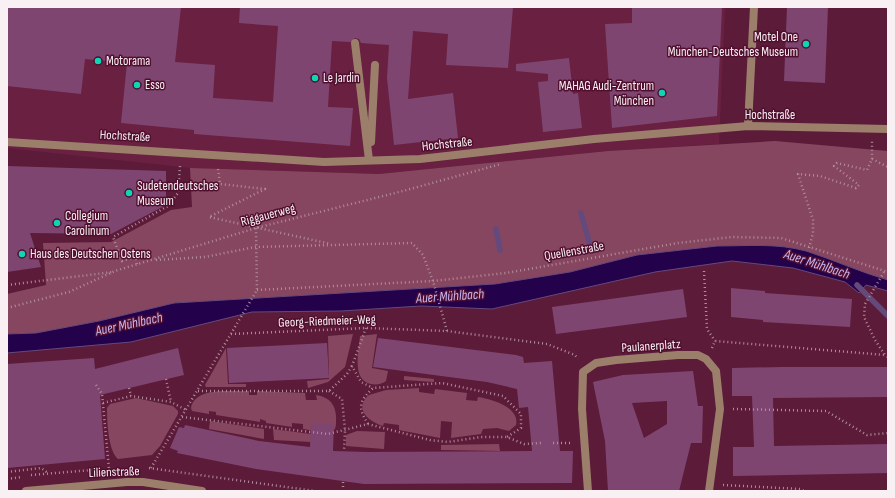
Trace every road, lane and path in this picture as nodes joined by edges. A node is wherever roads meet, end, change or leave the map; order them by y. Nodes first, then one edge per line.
1 (754, 7) edge
2 (355, 43) dead end
3 (374, 65) dead end
4 (748, 126) junction
5 (872, 128) junction
6 (888, 129) edge
7 (7, 142) edge
8 (181, 151) junction
9 (216, 154) junction
10 (369, 160) junction
11 (872, 160) junction
12 (503, 164) dead end
13 (888, 166) edge
14 (256, 228) junction
15 (336, 245) junction
16 (255, 247) junction
17 (809, 248) junction
18 (150, 260) junction
19 (137, 264) junction
20 (115, 271) junction
21 (704, 271) dead end
22 (886, 272) edge
23 (433, 281) junction
24 (7, 285) edge
25 (257, 290) junction
26 (7, 308) edge
27 (366, 328) junction
28 (447, 331) junction
29 (231, 334) junction
30 (715, 341) junction
31 (885, 355) junction
32 (888, 357) edge
33 (706, 359) junction
34 (352, 366) junction
35 (586, 368) junction
36 (166, 379) dead end
37 (96, 385) dead end
38 (129, 388) dead end
39 (372, 388) junction
40 (198, 391) junction
41 (328, 391) junction
42 (131, 396) junction
43 (171, 402) junction
44 (103, 403) junction
45 (720, 409) junction
46 (186, 410) junction
47 (182, 416) junction
48 (368, 424) junction
49 (345, 430) junction
50 (888, 433) edge
51 (507, 437) junction
52 (542, 443) dead end
53 (344, 451) dead end
54 (109, 469) dead end
55 (7, 472) edge
56 (48, 473) dead end
57 (343, 480) dead end
58 (143, 482) junction
59 (709, 488) edge
60 (26, 491) edge
61 (202, 491) edge
62 (343, 491) edge
63 (588, 491) edge
64 (804, 491) edge

1 - 4 street
2 - 10 street
3 - 10 street
4 - 5 street, Hochstraße
4 - 10 street, Hochstraße
5 - 6 street, Hochstraße
5 - 11 path
7 - 8 street, Hochstraße
8 - 9 street, Hochstraße
8 - 19 path
9 - 10 street, Hochstraße
9 - 14 path
11 - 13 path
11 - 17 path
12 - 14 path, Riggauerweg
14 - 15 path
14 - 16 path
14 - 18 path, Riggauerweg
15 - 16 path
15 - 23 path
16 - 18 path
16 - 25 path
17 - 22 path, Quellenstraße
17 - 23 path, Quellenstraße
18 - 19 path, Riggauerweg
19 - 20 path, Riggauerweg
20 - 24 path
20 - 26 path, Riggauerweg
21 - 30 path
22 - 31 path
23 - 25 path, Quellenstraße
23 - 28 path
25 - 29 path
27 - 28 path, Georg-Riedmeier-Weg
27 - 29 path, Georg-Riedmeier-Weg
27 - 34 path
28 - 35 path, Georg-Riedmeier-Weg
29 - 40 path
30 - 31 path
30 - 33 path
31 - 32 path
33 - 35 street, Paulanerplatz
33 - 45 street
34 - 39 path
34 - 41 path
35 - 63 street
36 - 43 path
37 - 44 path
38 - 42 path
39 - 48 path
39 - 51 path
40 - 41 path
40 - 46 path
41 - 49 path
42 - 43 path
42 - 44 path
43 - 46 path
44 - 54 path
45 - 50 path
45 - 59 street
46 - 47 path
47 - 49 path
47 - 58 path
48 - 49 path
48 - 51 path
49 - 53 path
51 - 52 path
55 - 56 path
57 - 62 path
58 - 60 street, Lilienstraße
58 - 61 street, Lilienstraße
59 - 64 path

